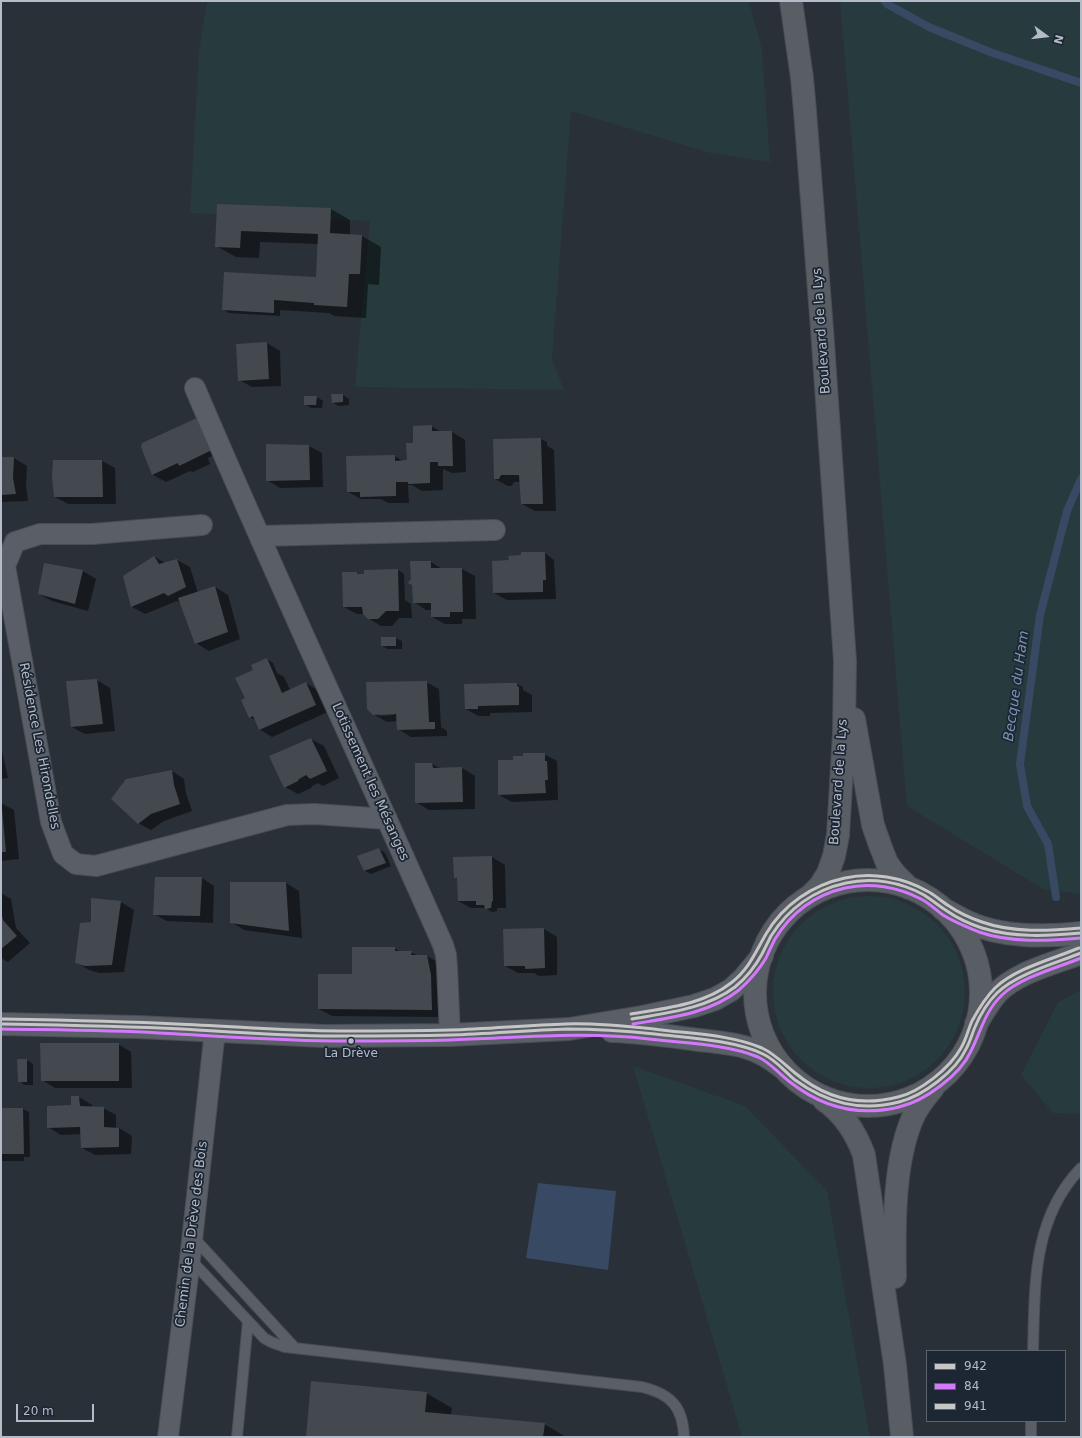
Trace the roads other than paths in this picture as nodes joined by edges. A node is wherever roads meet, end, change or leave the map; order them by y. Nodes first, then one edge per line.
1 (791, 1) edge
2 (195, 388) dead end
3 (202, 525) dead end
4 (495, 530) dead end
5 (260, 536) junction
6 (845, 661) junction
7 (388, 819) junction
8 (910, 888) junction
9 (810, 896) junction
10 (943, 909) junction
11 (1081, 933) edge
12 (1081, 953) edge
13 (762, 956) junction
14 (1, 1024) edge
15 (976, 1024) junction
16 (569, 1029) junction
17 (215, 1030) junction
18 (450, 1035) junction
19 (783, 1068) junction
20 (937, 1082) junction
21 (816, 1094) junction
22 (1081, 1168) edge
23 (193, 1237) junction
24 (190, 1259) junction
25 (248, 1321) junction
26 (295, 1348) junction
27 (1033, 1350) edge
28 (895, 1364) junction
29 (1031, 1422) edge
30 (168, 1437) edge
31 (237, 1437) edge
32 (684, 1437) edge
33 (902, 1437) edge
34 (1031, 1437) edge

1 - 6 main road, Boulevard de la Lys
2 - 5 street, Lotissement les Mésanges
3 - 7 street, Résidence Les Hirondelles
4 - 5 street
5 - 7 street, Lotissement les Mésanges
6 - 8 main road, Boulevard de la Lys
6 - 9 main road, Boulevard de la Lys
7 - 18 street, Lotissement les Mésanges
8 - 9 main road
8 - 10 main road
9 - 13 main road
10 - 11 street
10 - 15 main road
12 - 15 street
13 - 16 street
13 - 19 main road
14 - 17 street
15 - 20 main road
16 - 18 street
16 - 19 street
17 - 18 street
17 - 23 street, Chemin de la Drève des Bois
19 - 21 main road
20 - 21 main road
20 - 28 main road
21 - 28 main road
22 - 27 lane
23 - 24 street, Chemin de la Drève des Bois
23 - 26 lane
24 - 25 lane
24 - 30 street, Chemin de la Drève des Bois
25 - 26 lane
25 - 31 lane
26 - 32 lane
28 - 33 main road
29 - 34 lane

